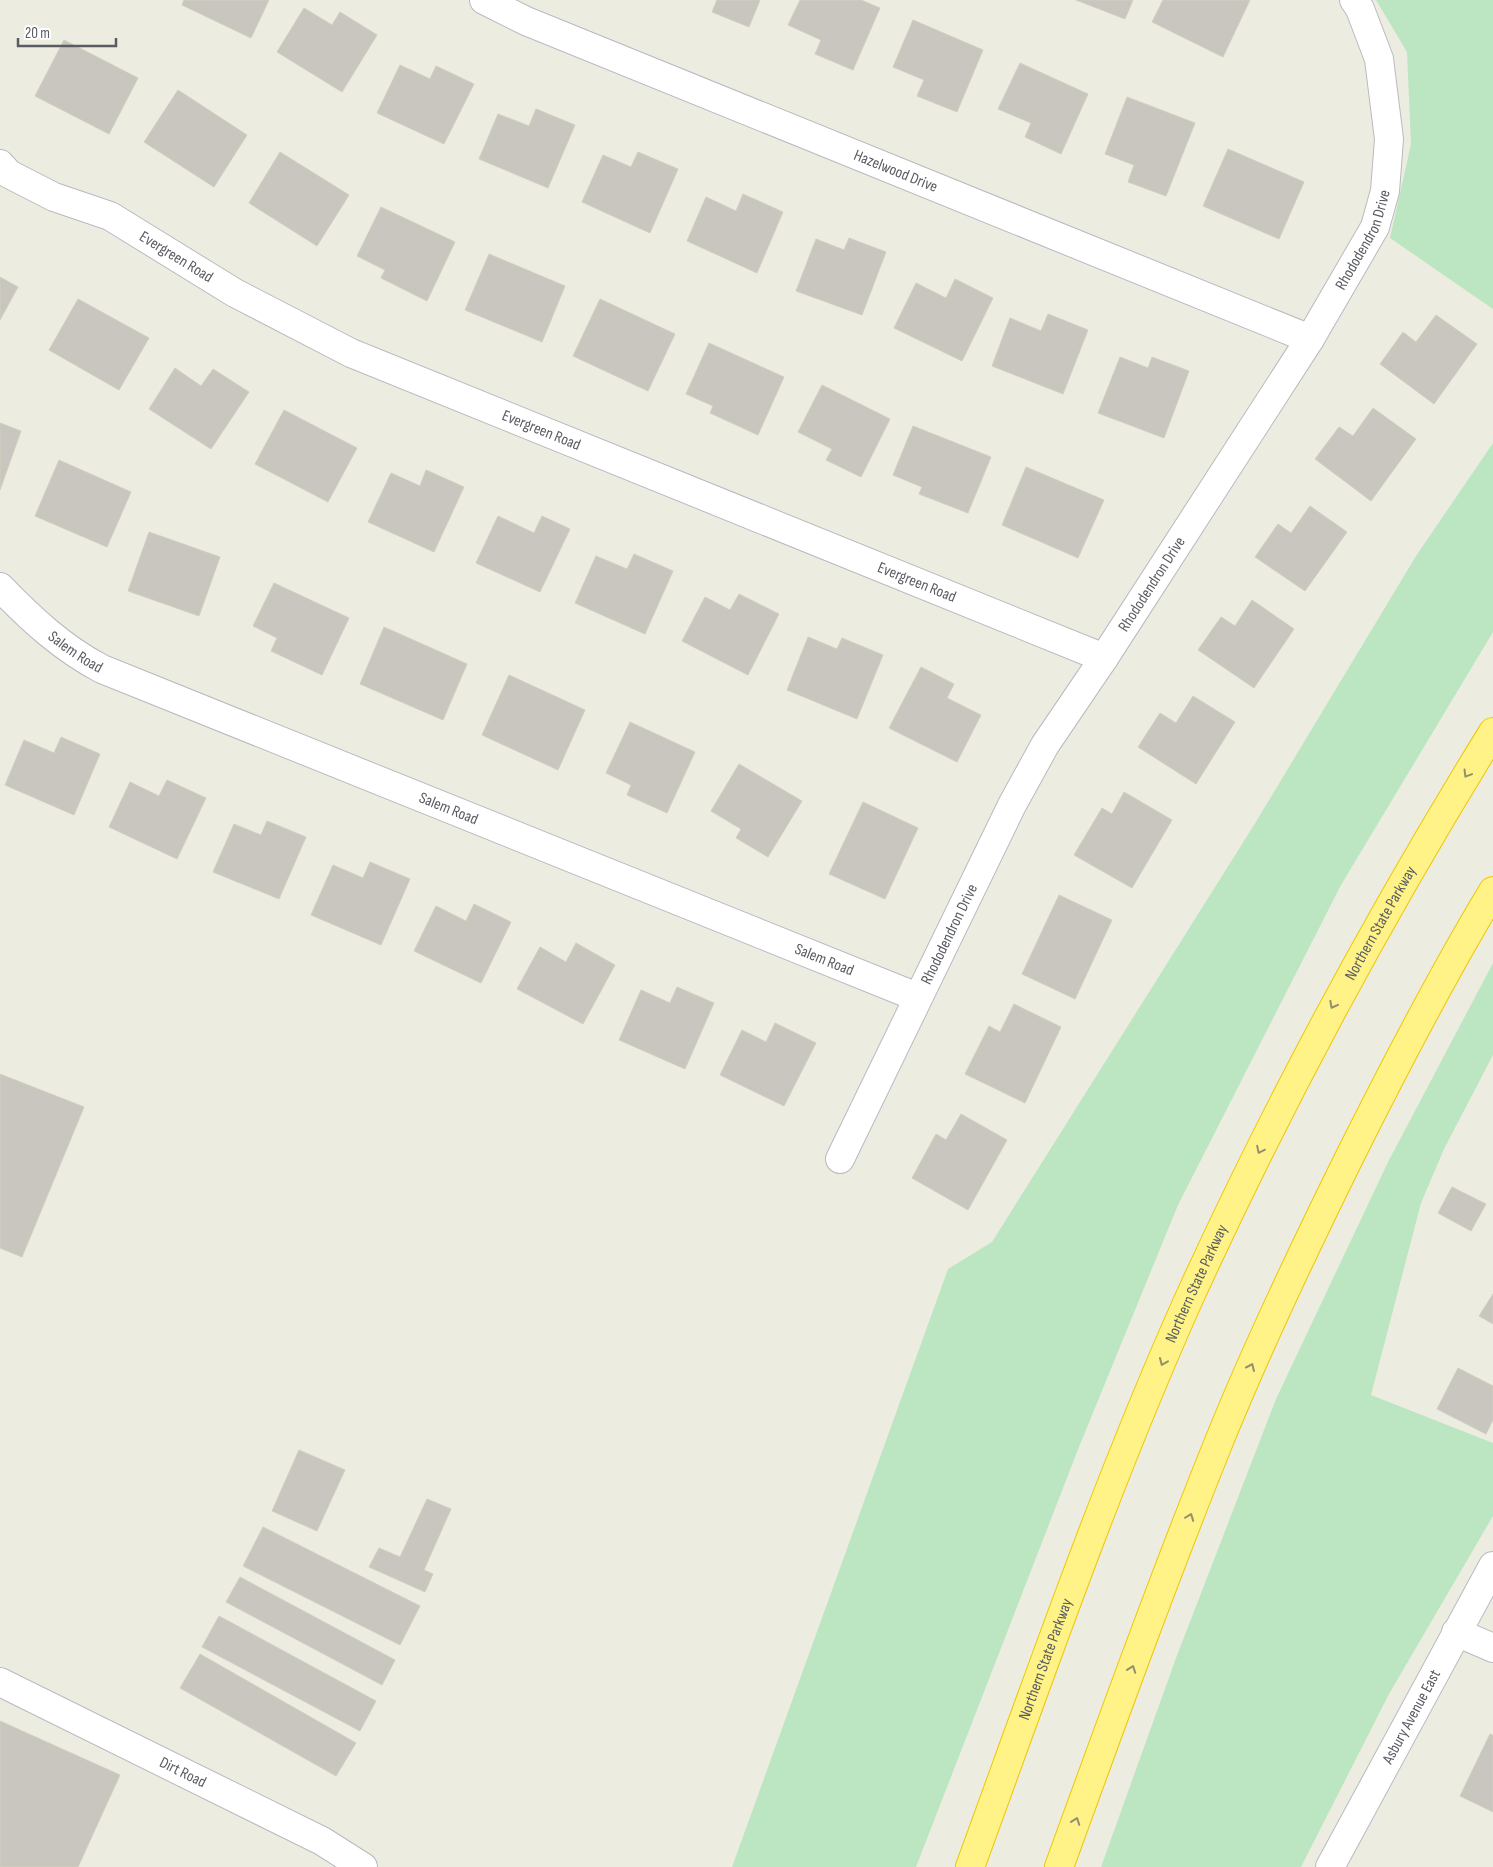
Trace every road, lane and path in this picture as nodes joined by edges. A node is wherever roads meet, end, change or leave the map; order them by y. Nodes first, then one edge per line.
1 (484, 0) edge
2 (1354, 0) edge
3 (0, 164) edge
4 (1310, 339) junction
5 (0, 587) edge
6 (1104, 658) junction
7 (1493, 732) edge
8 (1493, 891) edge
9 (917, 997) junction
10 (840, 1159) dead end
11 (1493, 1566) edge
12 (1456, 1632) junction
13 (1493, 1648) edge
14 (0, 1682) edge
15 (363, 1867) edge
16 (970, 1867) edge
17 (1059, 1867) edge
18 (1330, 1867) edge

1 - 4 street, Hazelwood Drive
2 - 4 street, Rhododendron Drive
3 - 6 street, Evergreen Road
4 - 6 street, Rhododendron Drive
5 - 9 street, Salem Road
6 - 9 street, Rhododendron Drive
7 -> 16 highway, Northern State Parkway
17 -> 8 highway
9 - 10 street, Rhododendron Drive
11 - 12 street, Asbury Avenue East
12 - 13 street
12 - 18 street, Asbury Avenue East
14 - 15 street, Dirt Road

